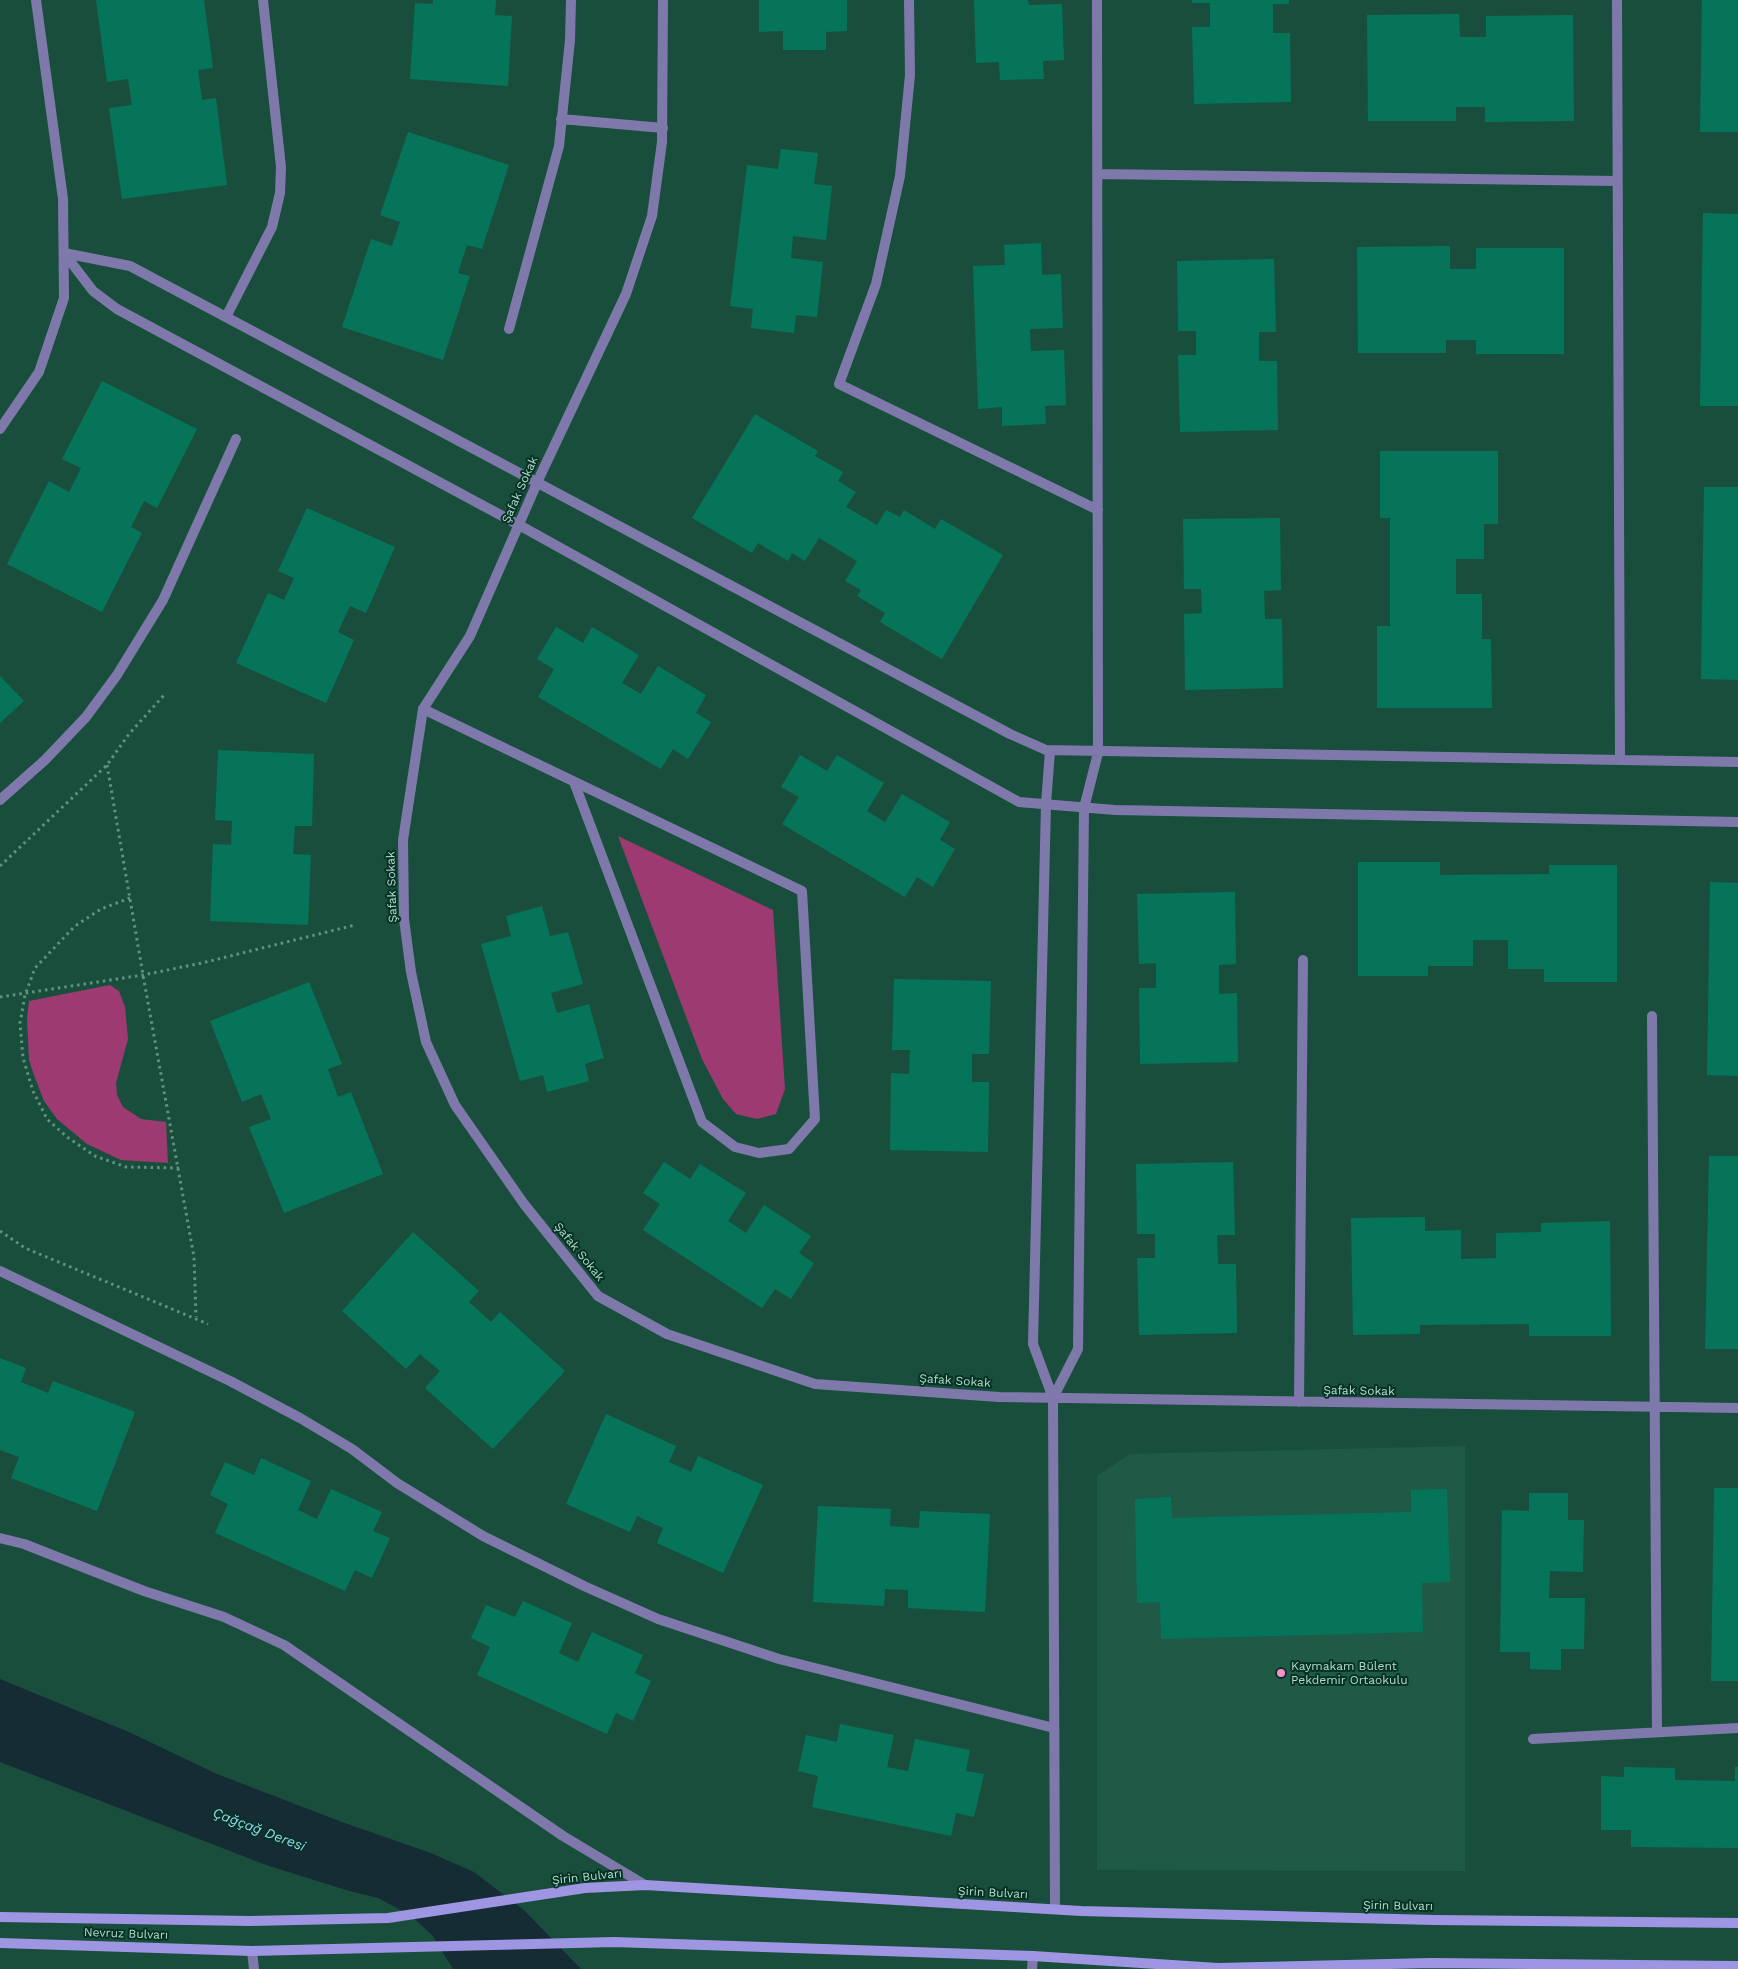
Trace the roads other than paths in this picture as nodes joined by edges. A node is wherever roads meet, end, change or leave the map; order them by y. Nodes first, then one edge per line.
1 (36, 0) edge
2 (263, 0) edge
3 (571, 0) edge
4 (663, 0) edge
5 (909, 0) edge
6 (1097, 0) edge
7 (1616, 0) edge
8 (562, 119) junction
9 (663, 128) junction
10 (1098, 174) junction
11 (1616, 181) junction
12 (64, 253) junction
13 (226, 317) junction
14 (509, 330) dead end
15 (0, 429) edge
16 (236, 439) dead end
17 (536, 483) junction
18 (1098, 510) junction
19 (518, 526) junction
20 (423, 709) junction
21 (1050, 751) junction
22 (1098, 753) junction
23 (1620, 760) junction
24 (1738, 762) edge
25 (574, 782) junction
26 (0, 800) edge
27 (1046, 804) junction
28 (1084, 808) junction
29 (1738, 822) edge
30 (1303, 960) dead end
31 (1652, 1016) dead end
32 (0, 1271) edge
33 (1053, 1398) junction
34 (1299, 1402) junction
35 (1656, 1407) junction
36 (1738, 1408) edge
37 (0, 1538) edge
38 (1054, 1728) junction
39 (1738, 1728) edge
40 (1657, 1732) junction
41 (1533, 1739) dead end
42 (645, 1885) junction
43 (1055, 1909) junction
44 (0, 1917) edge
45 (250, 1921) joint
46 (1738, 1923) edge
47 (0, 1943) edge
48 (252, 1951) junction
49 (1033, 1956) junction
50 (1738, 1966) edge
51 (1328, 1967) edge
52 (1605, 1967) edge
53 (254, 1969) edge
54 (1032, 1969) edge

1 - 12 street
2 - 13 street
3 - 8 street
4 - 9 street, Şafak Sokak
5 - 18 street
6 - 10 street
7 - 11 street
8 - 9 street
8 - 14 street
9 - 17 street, Şafak Sokak
10 - 11 street
10 - 18 street
11 - 23 street
12 - 13 street
12 - 15 street
12 - 19 street
13 - 17 street
16 - 26 street
17 - 19 street, Şafak Sokak
17 - 21 street
18 - 22 street
19 - 20 street, Şafak Sokak
19 - 27 street
20 - 25 street
20 - 33 street, Şafak Sokak
21 - 22 street
21 - 27 street
22 - 23 street
22 - 28 street
23 - 24 street
25 - 25 street
27 - 28 street
27 - 33 street
28 - 29 street
28 - 33 street
30 - 34 street
31 - 35 street
32 - 38 street
33 - 34 street, Şafak Sokak
33 - 38 street
34 - 35 street, Şafak Sokak
35 - 36 street, Şafak Sokak
35 - 40 street
37 - 42 street
38 - 43 street
39 - 40 street
40 - 41 street
42 - 43 main road, Şirin Bulvarı
42 - 45 main road, Şirin Bulvarı
43 - 46 main road, Şirin Bulvarı
44 - 45 main road, Nevruz Bulvarı
47 - 48 main road, Nevruz Bulvarı
48 - 49 main road
48 - 53 street
49 - 51 main road
49 - 54 street
50 - 52 main road
51 - 52 main road

